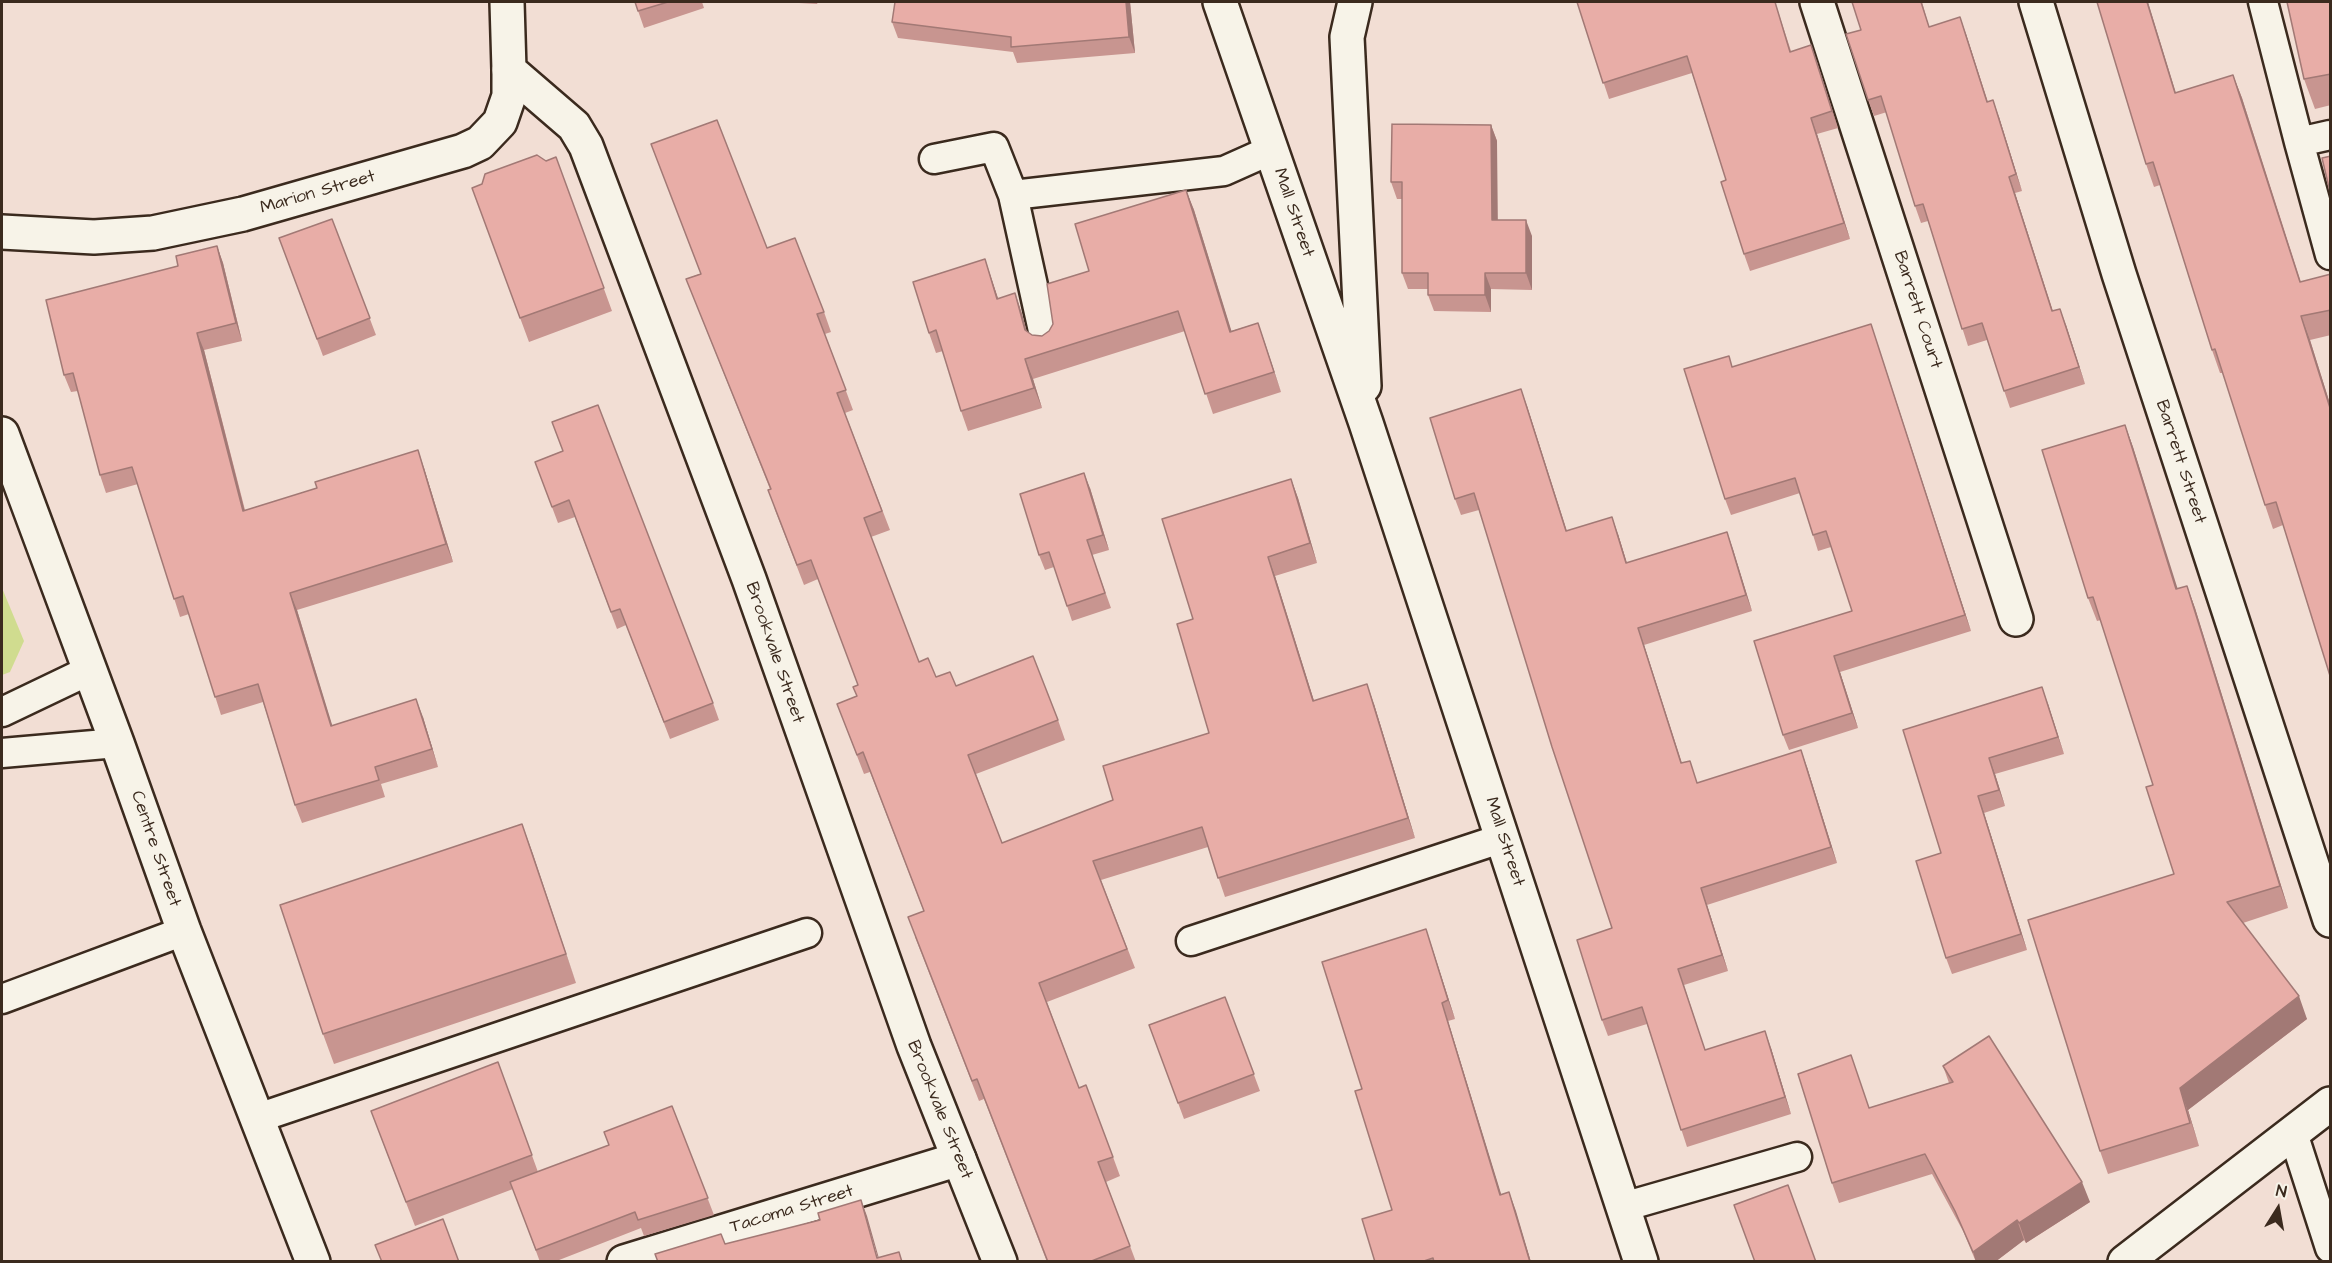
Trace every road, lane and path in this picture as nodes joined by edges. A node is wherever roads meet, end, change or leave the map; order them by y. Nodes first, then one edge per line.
1 (507, 2) edge
2 (1220, 2) edge
3 (1355, 2) edge
4 (1818, 2) edge
5 (2036, 2) edge
6 (2263, 2) edge
7 (509, 70) junction
8 (2331, 135) edge
9 (2299, 142) junction
10 (1271, 150) junction
11 (934, 159) dead end
12 (1013, 195) junction
13 (2, 232) edge
14 (2331, 255) edge
15 (1045, 340) edge
16 (1366, 423) junction
17 (2, 435) edge
18 (2016, 619) dead end
19 (90, 670) junction
20 (2, 712) edge
21 (117, 743) junction
22 (2, 753) edge
23 (1503, 838) junction
24 (2331, 920) edge
25 (184, 931) junction
26 (807, 933) dead end
27 (1191, 941) dead end
28 (2, 999) edge
29 (2331, 1104) edge
30 (258, 1118) junction
31 (2293, 1133) junction
32 (1797, 1157) dead end
33 (959, 1159) junction
34 (1623, 1207) junction
35 (2331, 1248) edge
36 (2128, 1261) edge
37 (313, 1262) edge
38 (624, 1262) edge
39 (1000, 1262) edge
40 (1641, 1262) edge

1 - 7 street, Marion Street
2 - 10 street, Mall Street
3 - 16 street, Mall Street
4 - 18 street, Barrett Court
5 - 24 street, Barrett Street
6 - 9 lane
7 - 13 street, Marion Street
7 - 33 street, Brookvale Street
8 - 9 lane
9 - 14 lane
10 - 12 lane
10 - 16 street, Mall Street
11 - 12 lane
12 - 15 lane
16 - 23 street, Mall Street
17 - 19 street, Centre Street
19 - 20 lane
19 - 21 street, Centre Street
21 - 22 lane
21 - 25 street, Centre Street
23 - 27 lane
23 - 34 street, Mall Street
25 - 28 lane
25 - 30 street, Centre Street
26 - 30 lane
29 - 31 street
30 - 37 street, Centre Street
31 - 35 lane
31 - 36 street
32 - 34 lane
33 - 38 street, Tacoma Street
33 - 39 street, Brookvale Street
34 - 40 street, Mall Street

